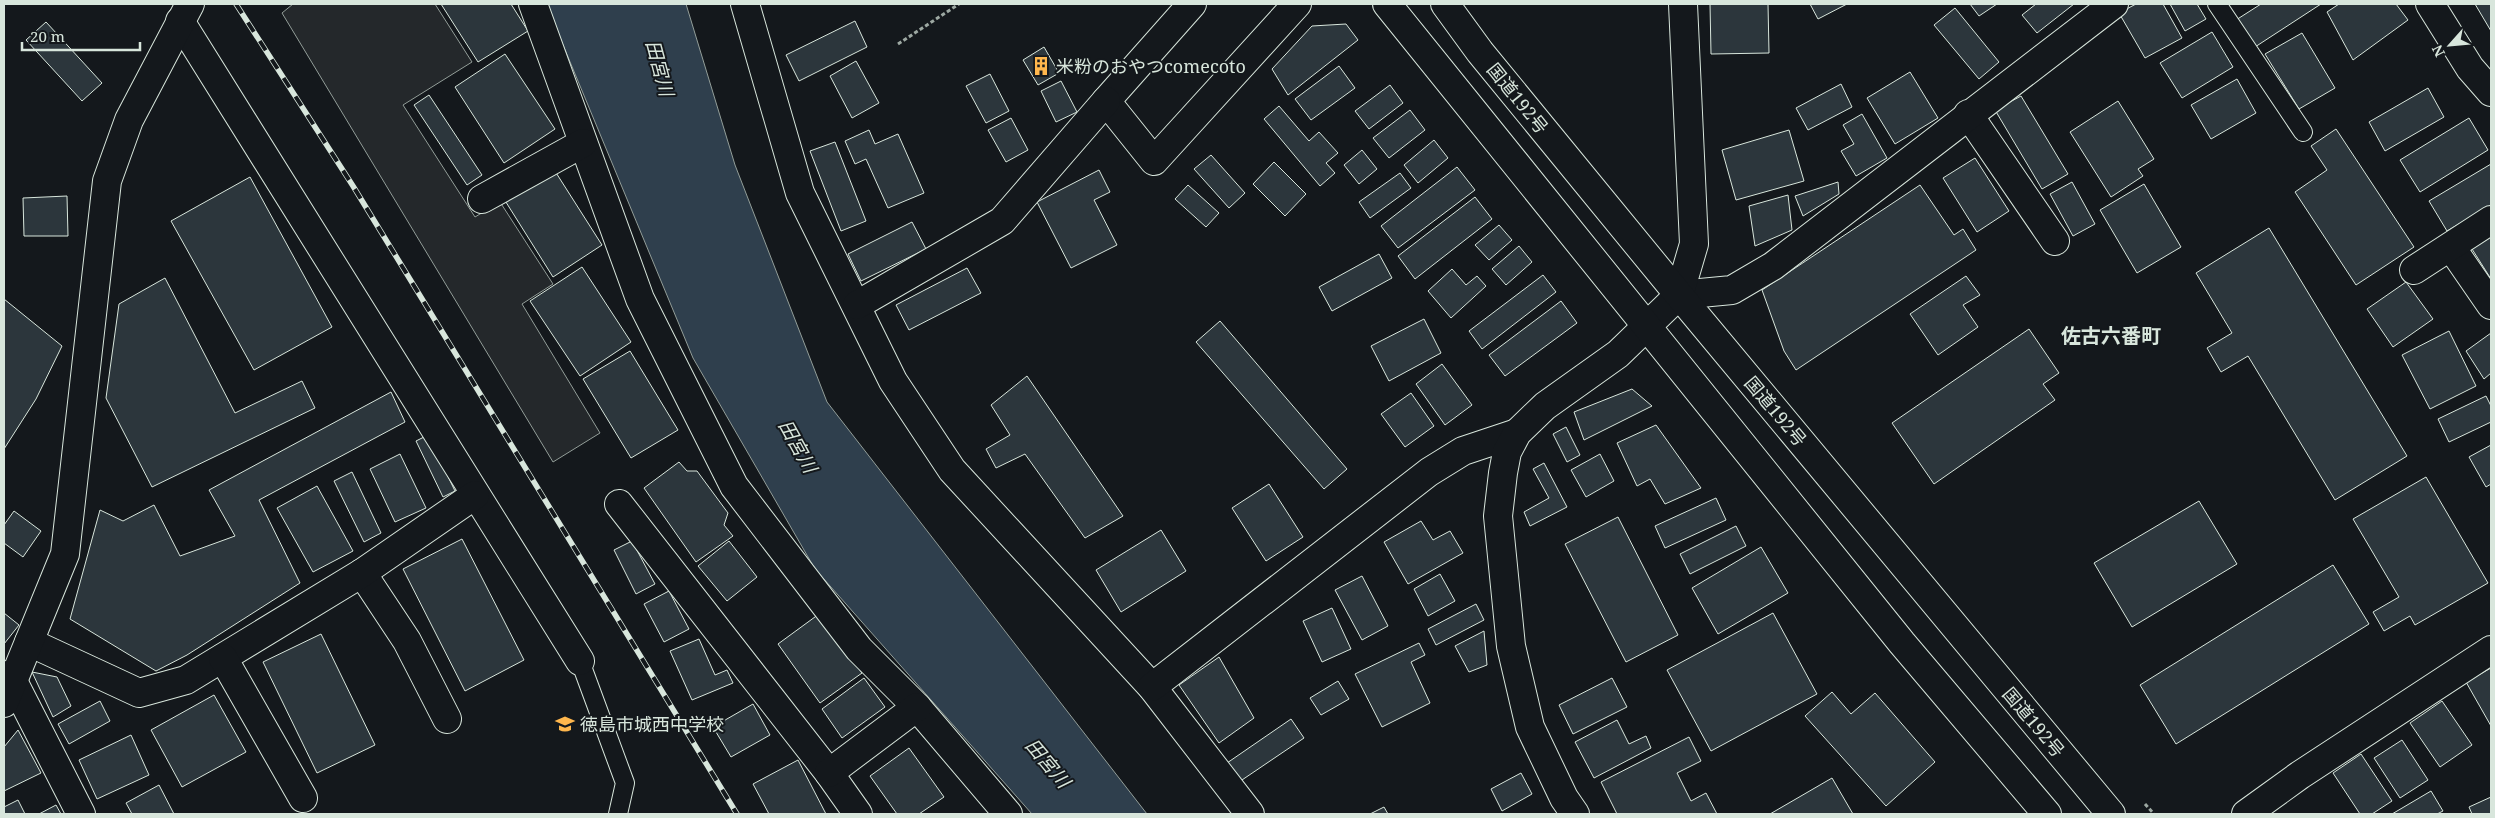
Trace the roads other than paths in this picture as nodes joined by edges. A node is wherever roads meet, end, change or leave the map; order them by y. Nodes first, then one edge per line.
1 (533, 4) edge
2 (745, 4) edge
3 (1192, 4) edge
4 (1297, 4) edge
5 (1388, 4) edge
6 (1445, 4) edge
7 (1683, 4) edge
8 (2114, 4) edge
9 (2217, 4) edge
10 (2430, 4) edge
11 (185, 13) edge
12 (2491, 92) edge
13 (1106, 100) junction
14 (1968, 114) junction
15 (2303, 132) dead end
16 (583, 143) junction
17 (482, 199) dead end
18 (2491, 220) edge
19 (2055, 241) dead end
20 (2451, 246) junction
21 (2414, 270) dead end
22 (1679, 295) junction
23 (857, 305) junction
24 (2491, 305) edge
25 (1647, 325) junction
26 (1517, 433) junction
27 (475, 495) junction
28 (619, 504) dead end
29 (362, 573) junction
30 (29, 642) junction
31 (2491, 650) edge
32 (223, 658) junction
33 (580, 661) joint
34 (7, 686) edge
35 (1152, 686) junction
36 (917, 707) junction
37 (447, 719) dead end
38 (829, 773) junction
39 (303, 798) dead end
40 (81, 814) edge
41 (618, 814) edge
42 (858, 814) edge
43 (1008, 814) edge
44 (1250, 814) edge
45 (1575, 814) edge
46 (2047, 814) edge
47 (2110, 814) edge
48 (2246, 814) edge

1 - 16 main road
2 - 23 main road
3 - 13 main road
4 - 13 main road
5 - 25 main road
6 - 22 main road, 国道192号
7 - 22 main road
8 - 14 main road
9 - 15 lane
10 - 12 main road
11 - 27 main road
11 - 30 main road
13 - 23 main road
14 - 19 main road
14 - 22 main road
16 - 17 main road
16 - 36 main road
18 - 20 main road
20 - 21 main road
20 - 24 main road
22 - 25 main road
22 - 47 main road, 国道192号
23 - 35 main road
25 - 26 main road
25 - 46 main road
26 - 35 main road
26 - 45 main road
27 - 29 main road
27 - 33 main road
28 - 38 main road
29 - 32 main road
29 - 37 main road
30 - 32 main road
30 - 34 main road
31 - 48 main road
32 - 39 main road
33 - 41 lane
34 - 40 main road
35 - 44 main road
36 - 38 main road
36 - 43 main road
38 - 42 main road

